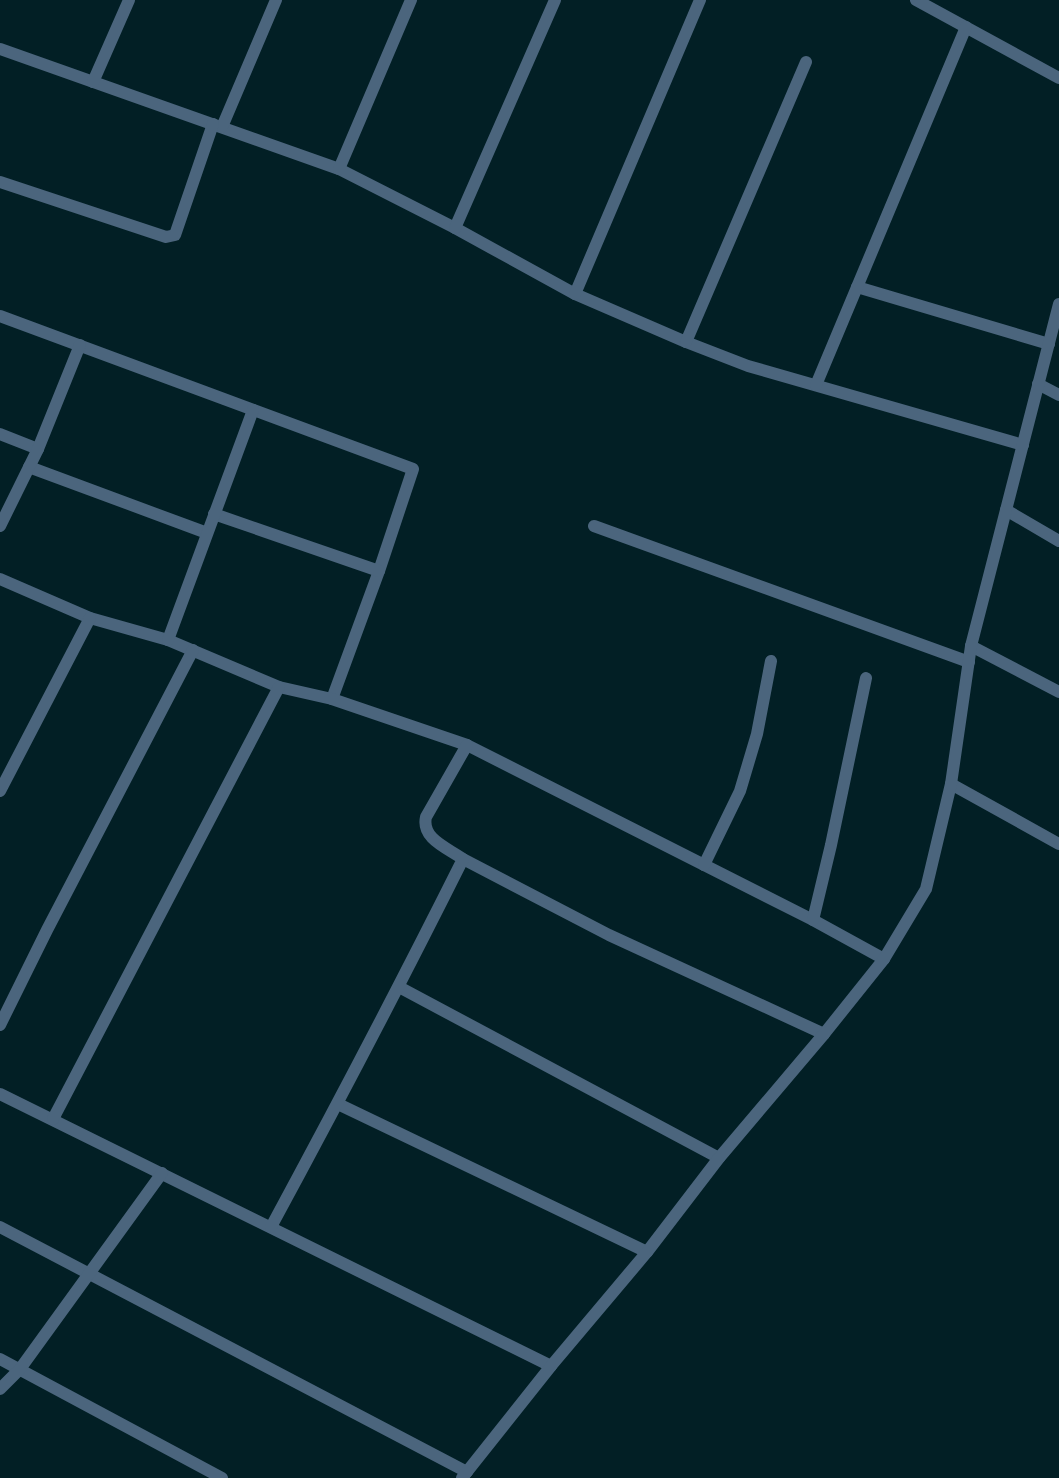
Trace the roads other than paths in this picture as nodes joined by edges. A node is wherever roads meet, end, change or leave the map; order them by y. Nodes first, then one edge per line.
1 (128, 0) edge
2 (276, 0) edge
3 (411, 0) edge
4 (555, 0) edge
5 (700, 0) edge
6 (922, 2) edge
7 (966, 27) junction
8 (0, 49) edge
9 (806, 62) dead end
10 (1059, 78) edge
11 (93, 82) junction
12 (217, 126) junction
13 (338, 169) junction
14 (0, 182) edge
15 (455, 228) junction
16 (857, 287) junction
17 (575, 294) junction
18 (1059, 304) edge
19 (0, 316) edge
20 (686, 342) junction
21 (1049, 344) junction
22 (80, 345) junction
23 (1038, 384) junction
24 (816, 385) junction
25 (1059, 395) edge
26 (253, 410) junction
27 (0, 434) edge
28 (1022, 445) junction
29 (38, 449) junction
30 (29, 467) junction
31 (1006, 510) junction
32 (214, 514) junction
33 (0, 526) edge
34 (594, 526) dead end
35 (207, 533) junction
36 (1059, 541) edge
37 (379, 571) junction
38 (0, 579) edge
39 (90, 618) junction
40 (168, 640) junction
41 (971, 646) junction
42 (193, 650) junction
43 (771, 661) dead end
44 (969, 662) junction
45 (866, 678) dead end
46 (279, 686) junction
47 (1059, 692) edge
48 (332, 699) junction
49 (467, 745) junction
50 (951, 784) junction
51 (0, 791) edge
52 (1059, 844) edge
53 (463, 859) junction
54 (704, 865) junction
55 (813, 920) junction
56 (884, 960) junction
57 (399, 987) junction
58 (0, 1025) edge
59 (824, 1034) junction
60 (0, 1094) edge
61 (338, 1104) junction
62 (53, 1119) junction
63 (719, 1158) junction
64 (162, 1173) junction
65 (271, 1226) junction
66 (0, 1227) edge
67 (648, 1252) junction
68 (89, 1275) junction
69 (0, 1359) edge
70 (552, 1366) junction
71 (20, 1369) junction
72 (0, 1389) edge
73 (465, 1475) edge
74 (222, 1478) edge

1 - 11 street
2 - 12 street
3 - 13 street
4 - 15 street
5 - 17 street
6 - 7 street
7 - 10 street
7 - 16 street
8 - 11 street
9 - 20 street
11 - 12 street
12 - 13 street
12 - 14 street
13 - 15 street
15 - 17 street
16 - 21 street
16 - 24 street
17 - 20 street
18 - 21 street
19 - 22 street
20 - 24 street
21 - 23 street
22 - 26 street
22 - 29 street
23 - 25 street
23 - 28 street
24 - 28 street
26 - 32 street
26 - 37 street
27 - 29 street
28 - 31 street
29 - 30 street
30 - 33 street
30 - 35 street
31 - 36 street
31 - 41 street
32 - 35 street
32 - 37 street
34 - 44 street
35 - 40 street
37 - 48 street
38 - 39 street
39 - 40 street
39 - 51 street
40 - 42 street
41 - 44 street
41 - 47 street
42 - 46 street
42 - 58 street
43 - 54 street
44 - 50 street
45 - 55 street
46 - 48 street
46 - 62 street
48 - 49 street
49 - 53 street
49 - 54 street
50 - 52 street
50 - 56 street
53 - 57 street
53 - 59 street
54 - 55 street
55 - 56 street
56 - 59 street
57 - 61 street
57 - 63 street
59 - 63 street
60 - 62 street
61 - 65 street
61 - 67 street
62 - 64 street
63 - 67 street
64 - 65 street
64 - 68 street
65 - 70 street
66 - 68 street
67 - 70 street
68 - 71 street
68 - 73 street
69 - 71 street
70 - 73 street
71 - 72 street
71 - 74 street

